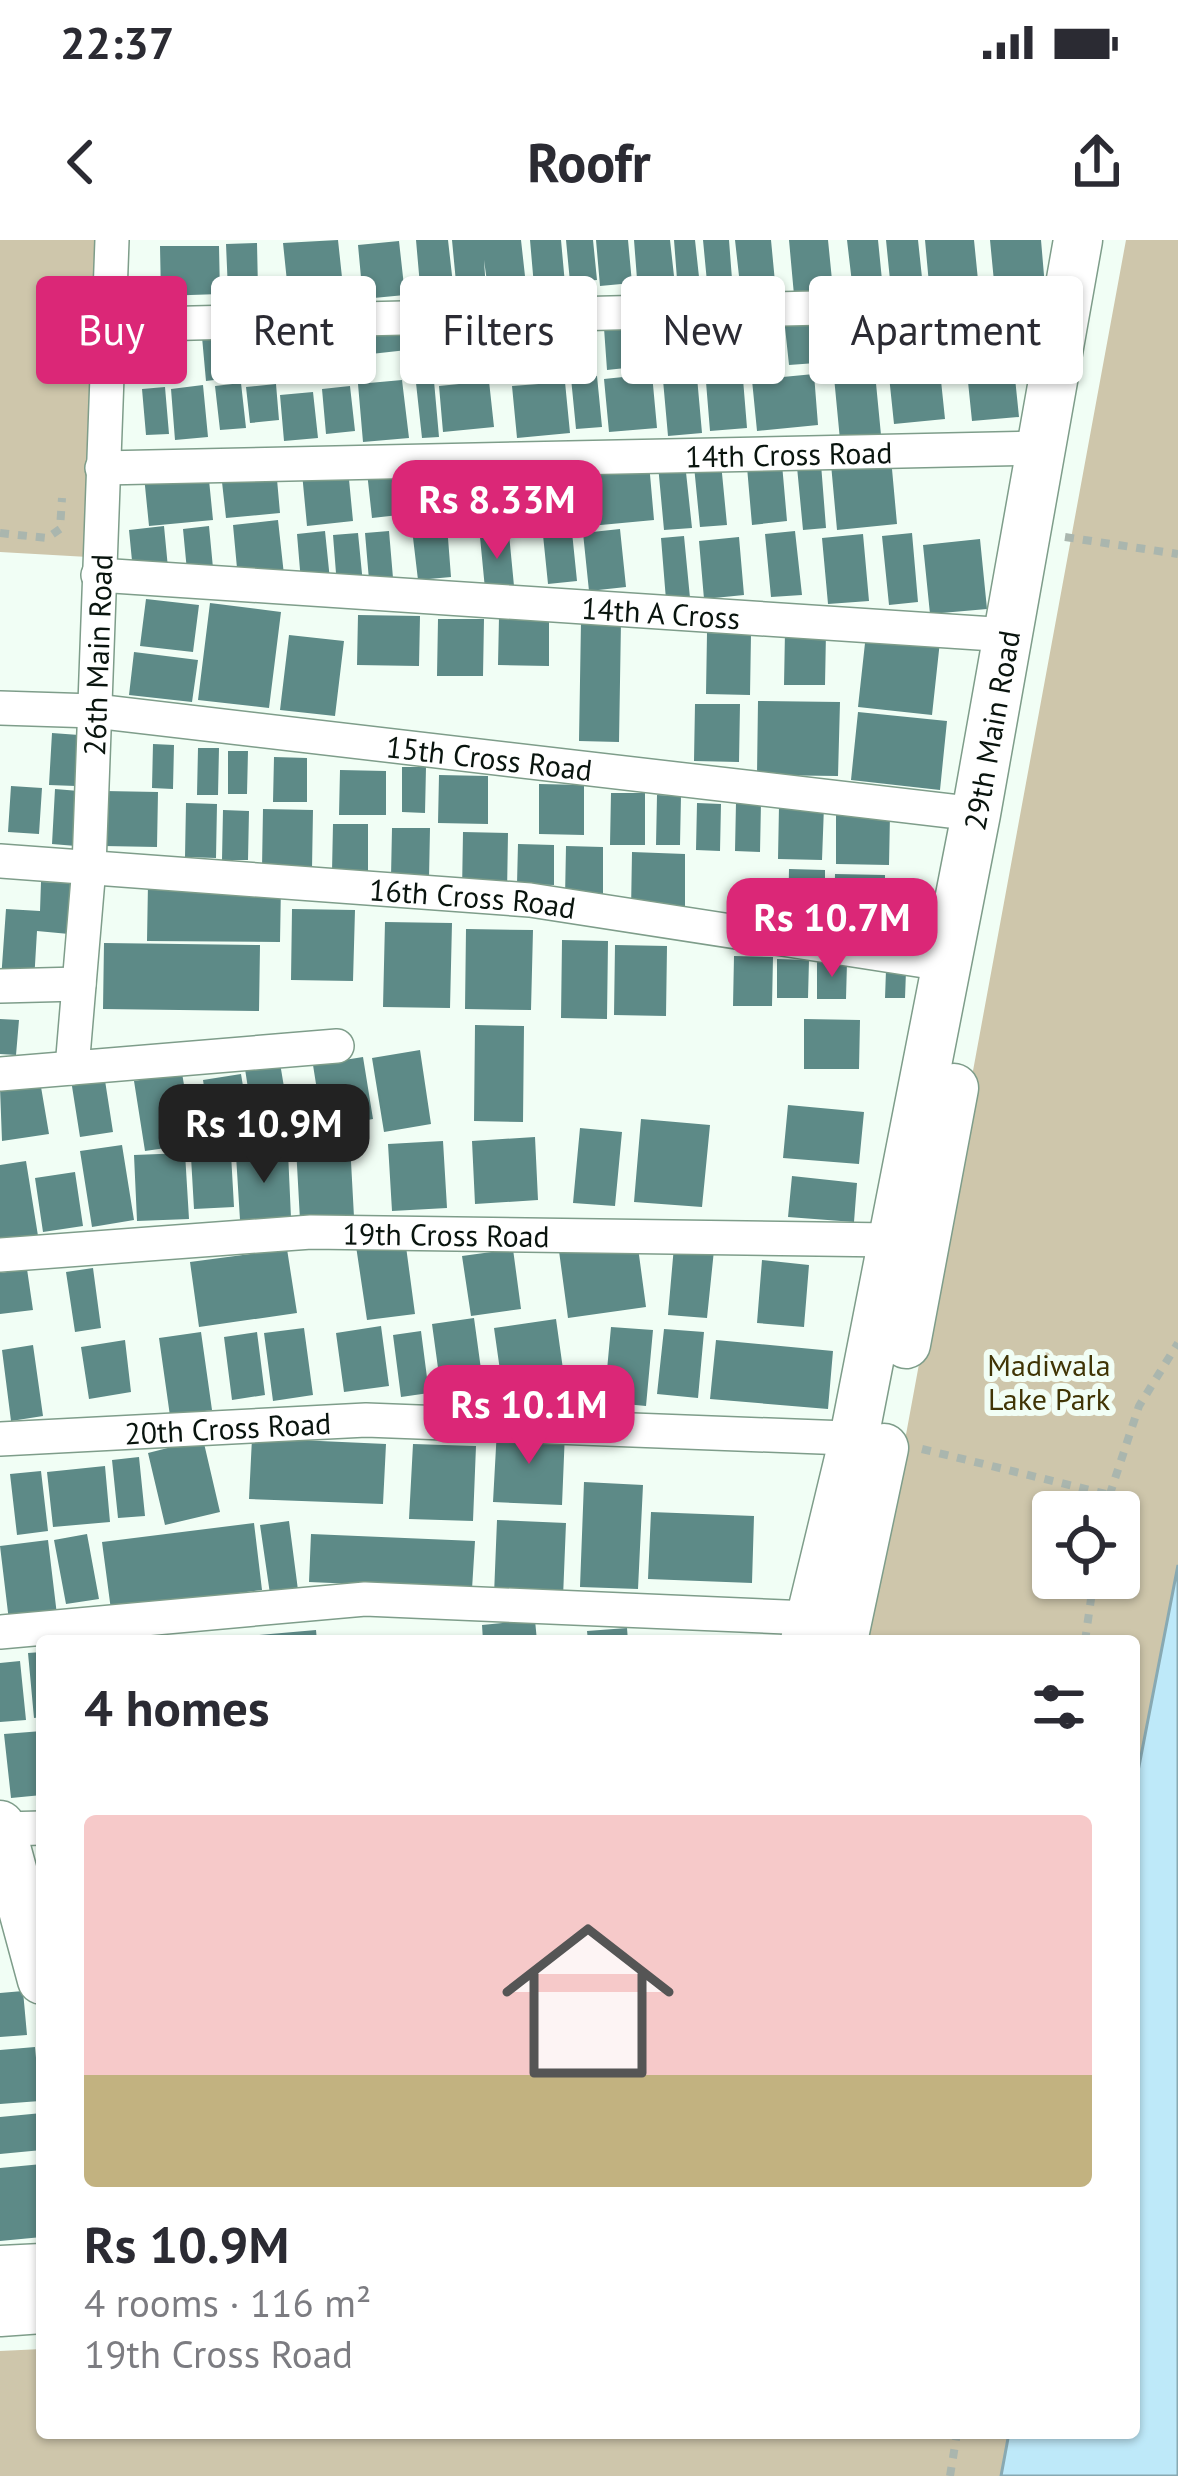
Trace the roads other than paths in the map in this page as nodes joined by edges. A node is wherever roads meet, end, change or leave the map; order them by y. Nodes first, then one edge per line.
1 (112, 240) edge
2 (1078, 240) edge
3 (1111, 240) edge
4 (111, 276) edge
5 (1073, 276) edge
6 (809, 308) edge
7 (187, 323) edge
8 (107, 384) edge
9 (1054, 384) edge
10 (1042, 448) junction
11 (102, 468) junction
12 (98, 575) junction
13 (1009, 635) junction
14 (0, 707) edge
15 (95, 711) junction
16 (976, 814) junction
17 (0, 861) edge
18 (89, 867) junction
19 (944, 964) junction
20 (79, 984) junction
21 (0, 986) edge
22 (337, 1046) dead end
23 (72, 1068) junction
24 (0, 1074) edge
25 (892, 1240) junction
26 (0, 1255) edge
27 (0, 1439) edge
28 (870, 1439) junction
29 (0, 1632) edge
30 (819, 1633) edge
31 (15, 1827) edge
32 (36, 1946) edge
33 (36, 2267) edge
34 (0, 2270) edge
35 (36, 2309) edge
36 (0, 2312) edge

1 - 4 street, 26th Main Road
2 - 5 main road, 29th Main Road
3 - 28 main road, 29th Main Road
6 - 7 street
8 - 11 street, 26th Main Road
9 - 10 main road, 29th Main Road
10 - 11 street, 14th Cross Road
10 - 13 main road, 29th Main Road
11 - 12 street, 26th Main Road
12 - 13 street, 14th A Cross
12 - 15 street, 26th Main Road
13 - 16 main road, 29th Main Road
14 - 15 street, 15th Cross Road
15 - 16 street, 15th Cross Road
15 - 18 street, 26th Main Road
16 - 19 main road, 29th Main Road
17 - 18 street, 16th Cross Road
18 - 19 street, 16th Cross Road
18 - 20 street, 26th Main Road
19 - 25 main road, 29th Main Road
20 - 21 street
20 - 23 street, 26th Main Road
22 - 23 street
23 - 24 street
25 - 26 street, 19th Cross Road
25 - 28 main road, 29th Main Road
27 - 28 street, 20th Cross Road
28 - 30 main road, 29th Main Road
29 - 30 street
31 - 32 main road
33 - 34 main road
35 - 36 main road

